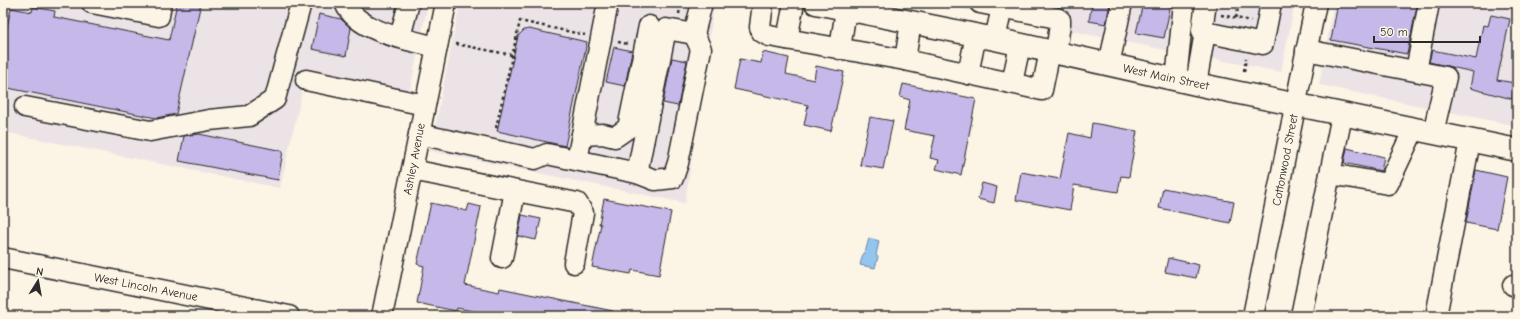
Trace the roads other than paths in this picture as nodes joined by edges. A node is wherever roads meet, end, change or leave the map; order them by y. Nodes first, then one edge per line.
1 (92, 3) edge
2 (161, 3) edge
3 (301, 3) edge
4 (345, 3) edge
5 (409, 3) edge
6 (446, 3) edge
7 (608, 3) edge
8 (702, 3) edge
9 (763, 3) edge
10 (794, 3) edge
11 (816, 3) edge
12 (980, 3) edge
13 (1122, 3) edge
14 (1184, 3) edge
15 (1206, 3) edge
16 (1271, 3) edge
17 (1316, 3) edge
18 (1429, 3) edge
19 (1002, 5) edge
20 (1034, 8) edge
21 (846, 9) junction
22 (911, 22) junction
23 (649, 26) dead end
24 (1205, 32) junction
25 (694, 34) junction
26 (400, 37) junction
27 (986, 37) junction
28 (788, 39) junction
29 (1020, 45) junction
30 (437, 47) junction
31 (840, 49) junction
32 (1306, 50) junction
33 (1053, 52) junction
34 (905, 60) junction
35 (1108, 65) junction
36 (1416, 71) junction
37 (968, 74) junction
38 (306, 80) dead end
39 (1186, 82) junction
40 (1012, 84) junction
41 (425, 105) junction
42 (1295, 105) junction
43 (24, 106) dead end
44 (1342, 114) junction
45 (1424, 131) junction
46 (419, 134) junction
47 (582, 135) junction
48 (1470, 141) junction
49 (1517, 150) edge
50 (577, 160) junction
51 (412, 170) junction
52 (637, 173) junction
53 (1330, 174) junction
54 (516, 191) junction
55 (3, 258) edge
56 (502, 258) dead end
57 (574, 263) dead end
58 (289, 316) edge
59 (382, 316) edge
60 (1253, 316) edge
61 (1301, 316) edge
62 (1436, 316) edge

1 - 2 street
3 - 43 street
4 - 26 street
5 - 26 street
6 - 30 street, Ashley Avenue
7 - 47 street
8 - 25 street
9 - 28 street
10 - 28 street
11 - 21 main road, West Main Street
12 - 19 street
13 - 35 street
14 - 39 street
15 - 24 street
16 - 24 street
17 - 32 street, Cottonwood Street
18 - 36 street
19 - 20 street
19 - 27 street
20 - 33 street
21 - 22 main road, West Main Street
21 - 31 street
22 - 27 main road, West Main Street
22 - 34 street
23 - 47 street
24 - 39 street
25 - 52 street
25 - 52 street
26 - 30 street
27 - 29 main road, West Main Street
27 - 37 street
28 - 31 street
29 - 33 main road, West Main Street
29 - 40 street
30 - 41 street, Ashley Avenue
31 - 34 street
32 - 36 street
32 - 42 street, Cottonwood Street
33 - 35 main road, West Main Street
33 - 40 street
34 - 37 street
35 - 39 main road, West Main Street
36 - 45 street
37 - 40 street
38 - 41 street
39 - 42 main road, West Main Street
41 - 46 street, Ashley Avenue
42 - 44 main road, West Main Street
42 - 60 street, Cottonwood Street
44 - 45 main road, West Main Street
44 - 53 street
45 - 48 main road, West Main Street
45 - 53 street
46 - 50 street
46 - 51 street, Ashley Avenue
47 - 50 street
48 - 49 main road, West Main Street
48 - 62 street
50 - 52 street
51 - 54 street
51 - 59 street, Ashley Avenue
53 - 61 street
54 - 56 street
54 - 57 street
55 - 58 street, West Lincoln Avenue

